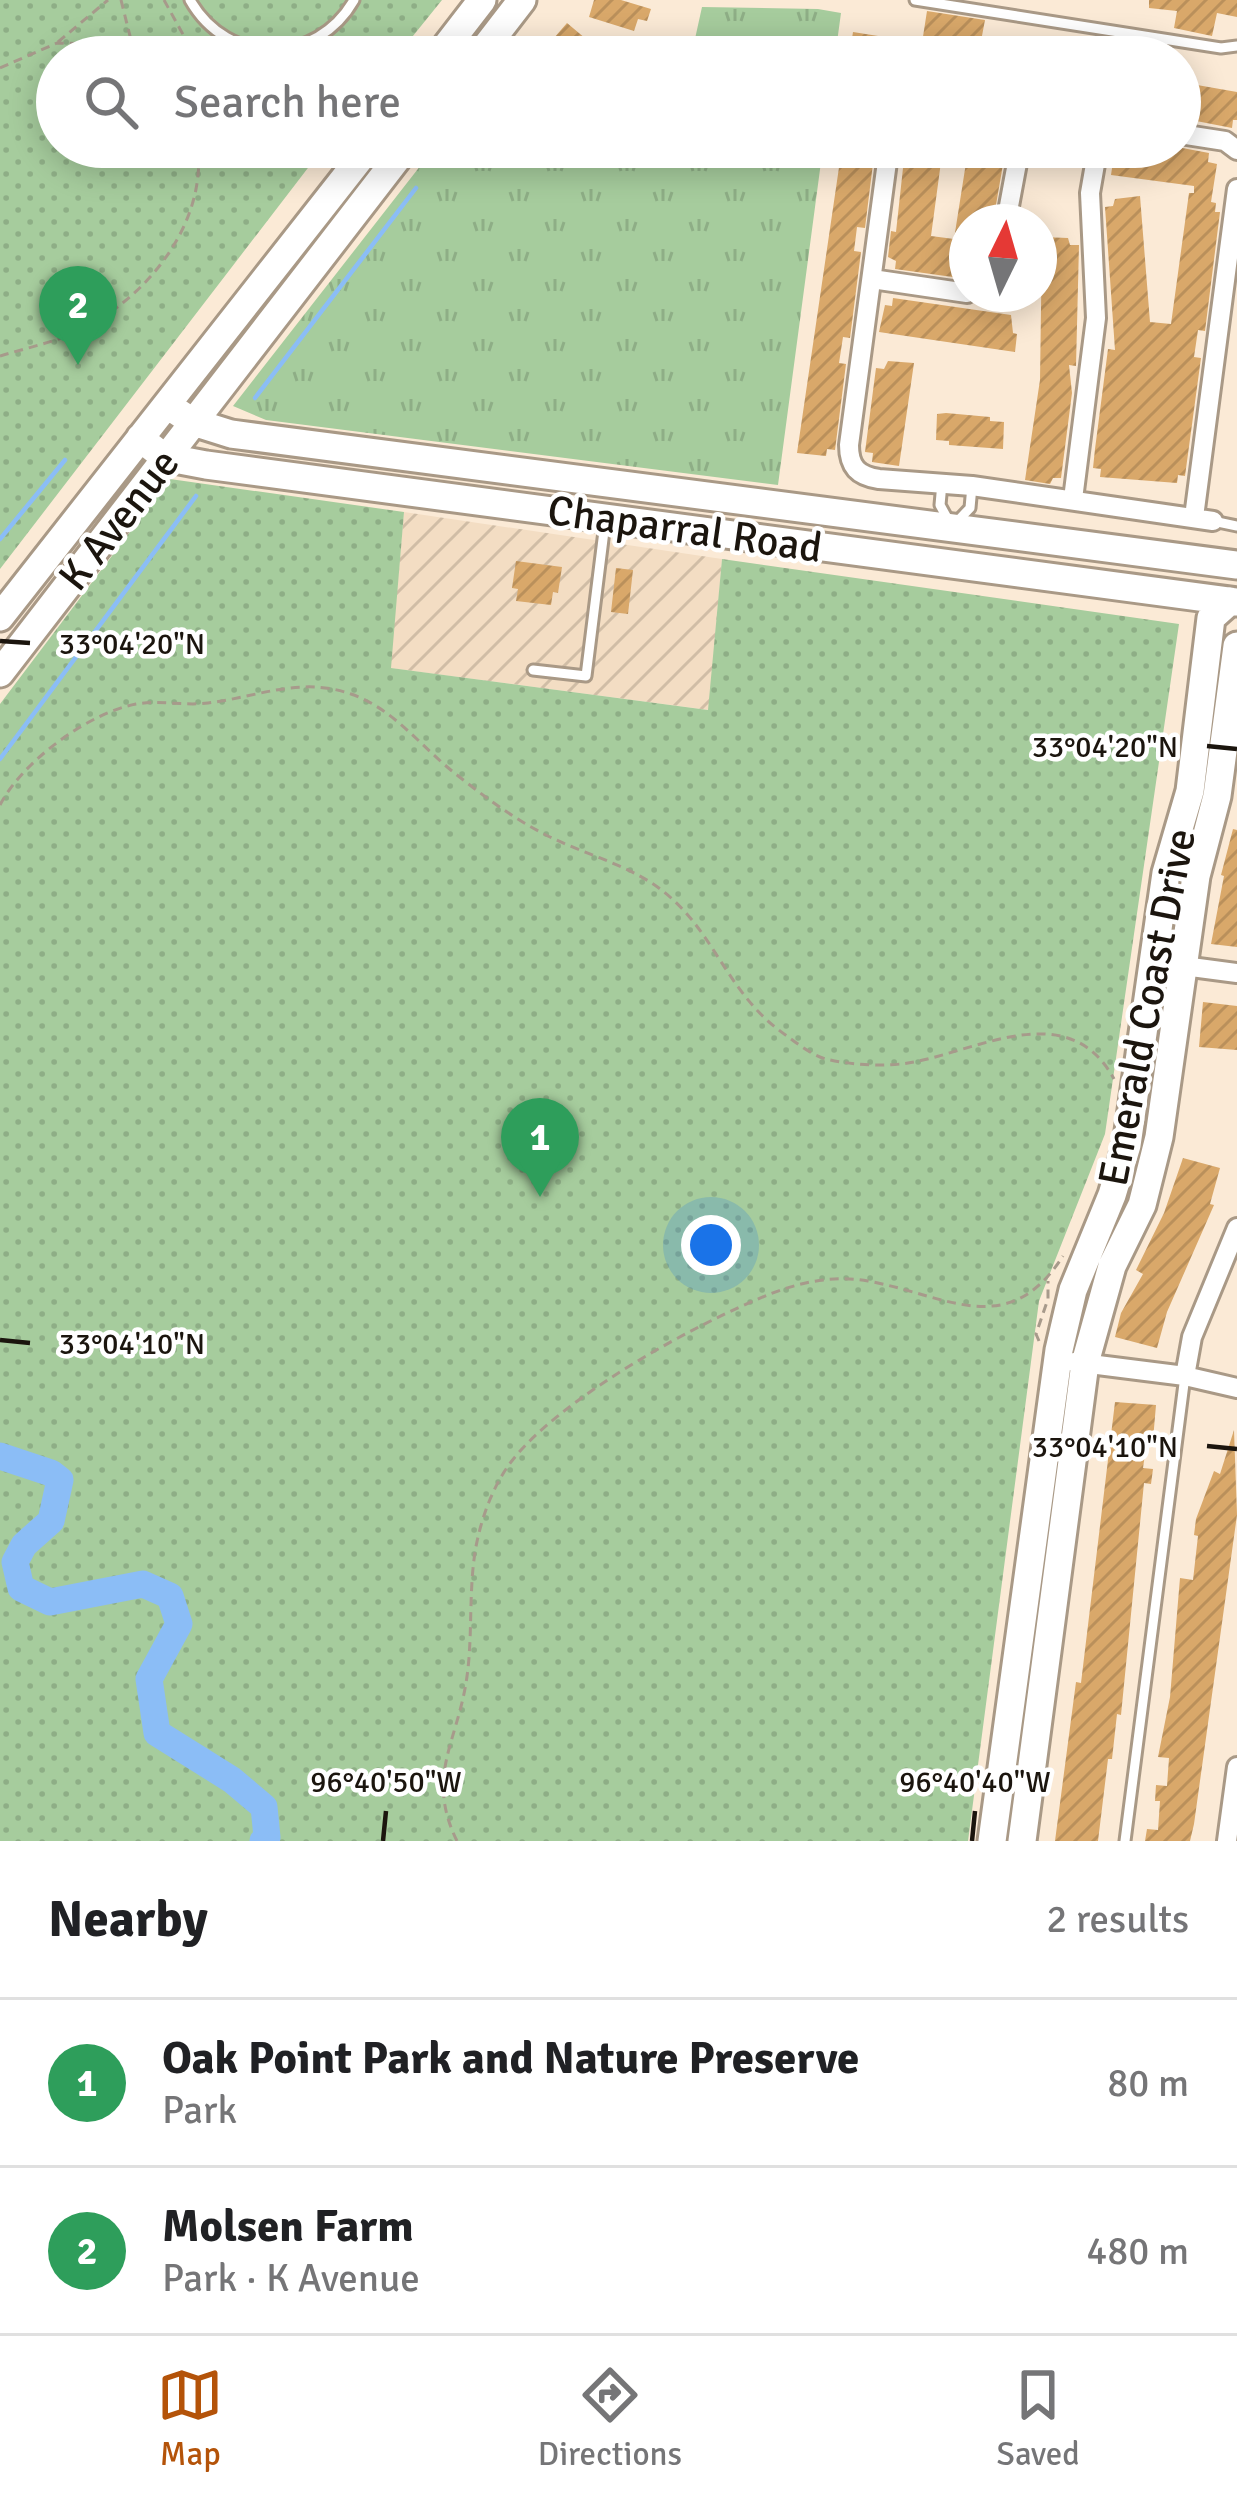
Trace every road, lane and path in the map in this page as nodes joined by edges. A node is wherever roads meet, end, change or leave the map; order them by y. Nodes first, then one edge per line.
1 (108, 0) edge
2 (122, 0) edge
3 (164, 0) edge
4 (190, 0) edge
5 (354, 0) edge
6 (482, 0) edge
7 (522, 0) edge
8 (915, 0) edge
9 (66, 36) edge
10 (132, 36) edge
11 (184, 36) edge
12 (223, 36) edge
13 (321, 36) edge
14 (454, 36) edge
15 (494, 36) edge
16 (1140, 36) edge
17 (1201, 46) edge
18 (1237, 46) edge
19 (36, 53) edge
20 (0, 68) edge
21 (1201, 137) edge
22 (1237, 150) edge
23 (197, 168) edge
24 (364, 168) edge
25 (365, 168) edge
26 (886, 168) edge
27 (1016, 168) edge
28 (1094, 168) edge
29 (1237, 189) edge
30 (1009, 204) edge
31 (872, 279) junction
32 (949, 291) edge
33 (0, 356) edge
34 (155, 420) junction
35 (193, 422) junction
36 (164, 457) junction
37 (612, 483) junction
38 (942, 483) junction
39 (972, 486) junction
40 (1073, 499) junction
41 (606, 518) junction
42 (1204, 519) junction
43 (1237, 526) edge
44 (952, 527) junction
45 (1236, 559) edge
46 (949, 563) junction
47 (1234, 606) edge
48 (0, 617) edge
49 (1237, 646) edge
50 (533, 670) dead end
51 (0, 673) edge
52 (1232, 719) edge
53 (0, 805) edge
54 (1153, 962) junction
55 (1184, 966) junction
56 (1237, 973) edge
57 (1118, 1091) dead end
58 (1237, 1228) edge
59 (1068, 1246) dead end
60 (1072, 1362) junction
61 (1185, 1376) junction
62 (1237, 1388) edge
63 (1237, 1767) edge
64 (1231, 1836) edge
65 (457, 1841) edge
66 (992, 1841) edge
67 (1022, 1841) edge
68 (1124, 1841) edge

1 - 9 path
2 - 10 path
3 - 11 path
4 - 12 lane
5 - 13 lane
6 - 14 main road
7 - 15 main road
8 - 16 lane
17 - 18 lane
19 - 20 path
21 - 22 street
23 - 33 path
24 - 34 main road, K Avenue
25 - 35 main road, K Avenue
26 - 31 street
27 - 30 street
28 - 40 street
29 - 42 street
31 - 32 street
31 - 38 street
34 - 35 main road, Chaparral Road
34 - 36 main road
34 - 48 main road, K Avenue
35 - 36 main road, K Avenue
35 - 37 main road, Chaparral Road
36 - 41 main road, Chaparral Road
36 - 51 main road, K Avenue
37 - 41 main road
37 - 44 main road, Chaparral Road
38 - 39 street
38 - 44 lane
39 - 40 street
39 - 44 lane
40 - 42 street
41 - 46 main road, Chaparral Road
41 - 50 lane
42 - 43 lane
44 - 45 main road, Chaparral Road
44 - 46 main road
45 - 47 main road, Emerald Coast Drive
46 - 47 main road, Chaparral Road
47 - 54 main road, Emerald Coast Drive
49 - 52 main road, Emerald Coast Drive
52 - 55 main road, Emerald Coast Drive
53 - 57 path
54 - 55 street
54 - 60 main road, Emerald Coast Drive
55 - 56 street
55 - 60 main road, Emerald Coast Drive
58 - 61 street
59 - 65 path
60 - 61 street
60 - 66 main road, Emerald Coast Drive
60 - 67 main road, Emerald Coast Drive
61 - 62 street
61 - 68 lane
63 - 64 street

